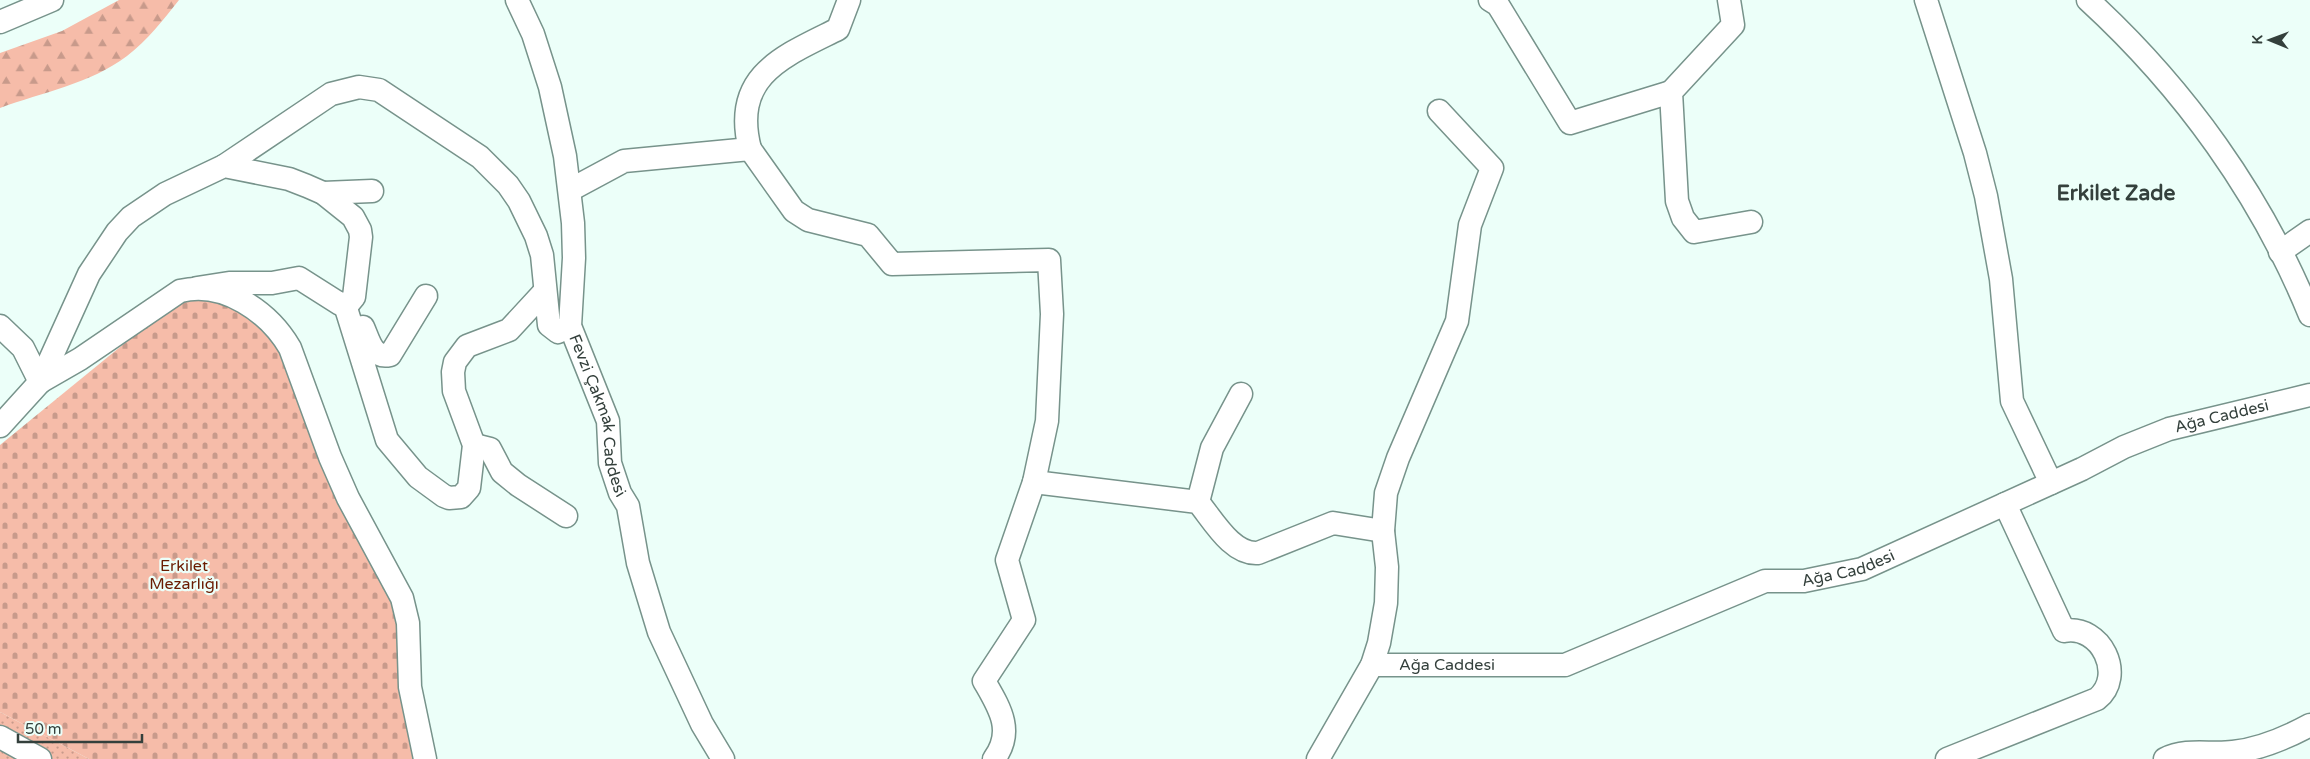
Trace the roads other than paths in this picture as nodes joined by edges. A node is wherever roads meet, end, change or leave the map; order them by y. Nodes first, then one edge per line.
1 (52, 0) edge
2 (517, 0) edge
3 (849, 0) edge
4 (1490, 0) edge
5 (1728, 0) edge
6 (1926, 0) edge
7 (2088, 0) edge
8 (0, 22) edge
9 (1671, 92) junction
10 (1439, 111) dead end
11 (750, 148) junction
12 (224, 166) junction
13 (570, 190) junction
14 (372, 191) dead end
15 (323, 193) junction
16 (1751, 222) dead end
17 (2310, 231) edge
18 (2280, 252) junction
19 (197, 288) junction
20 (545, 291) junction
21 (426, 296) dead end
22 (348, 303) junction
23 (2310, 315) edge
24 (0, 326) edge
25 (570, 326) junction
26 (40, 382) junction
27 (1240, 394) dead end
28 (2310, 395) edge
29 (0, 426) edge
30 (474, 444) junction
31 (1034, 482) junction
32 (2051, 484) junction
33 (1198, 502) junction
34 (2005, 504) junction
35 (566, 516) dead end
36 (1383, 531) junction
37 (1372, 664) junction
38 (2310, 725) edge
39 (0, 737) edge
40 (40, 759) edge
41 (425, 759) edge
42 (723, 759) edge
43 (994, 759) edge
44 (1318, 759) edge
45 (1946, 759) edge
46 (2165, 759) edge

1 - 8 street
2 - 13 street, Fevzi Çakmak Caddesi
3 - 11 street
4 - 9 street
5 - 9 street
6 - 32 street
7 - 18 street
9 - 16 street
10 - 36 street
11 - 13 street
11 - 31 street
12 - 15 street
12 - 20 street
12 - 26 street
13 - 25 street, Fevzi Çakmak Caddesi
14 - 15 street
15 - 22 street
17 - 18 street
18 - 23 street
19 - 22 street
19 - 26 street
19 - 41 street
20 - 25 street
20 - 30 street
21 - 22 street
22 - 30 street
24 - 26 street
25 - 42 street, Fevzi Çakmak Caddesi
26 - 29 street
27 - 33 street
28 - 32 street, Ağa Caddesi
30 - 35 street
31 - 33 street
31 - 43 street
32 - 34 street, Ağa Caddesi
33 - 36 street
34 - 37 street, Ağa Caddesi
34 - 45 street
36 - 37 street
37 - 44 street
38 - 46 street
39 - 40 street

